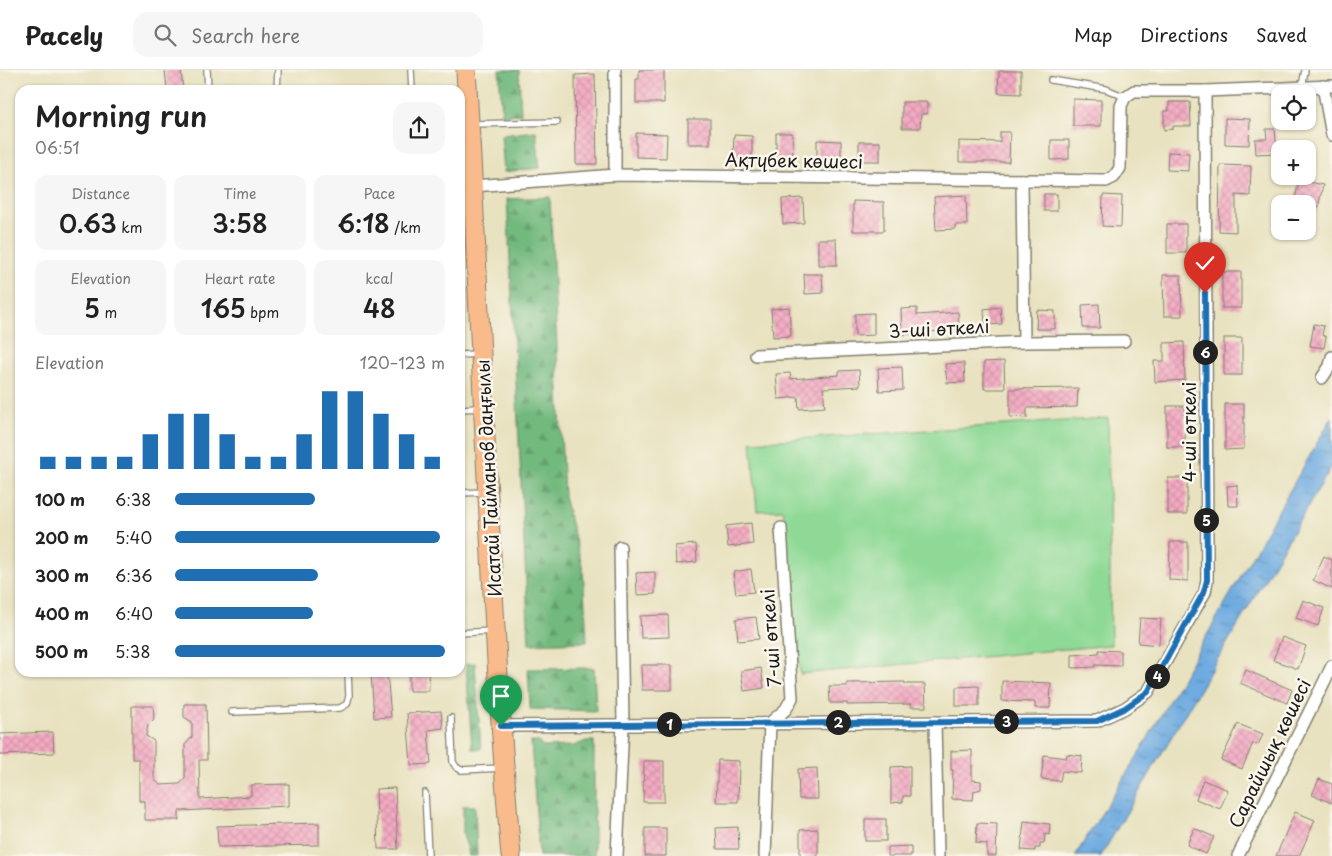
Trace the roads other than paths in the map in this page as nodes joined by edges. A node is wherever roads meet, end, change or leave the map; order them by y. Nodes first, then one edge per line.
1 (207, 70) edge
2 (278, 70) edge
3 (412, 70) edge
4 (466, 70) edge
5 (615, 70) edge
6 (1304, 70) edge
7 (1051, 80) dead end
8 (208, 85) edge
9 (277, 85) edge
10 (412, 85) edge
11 (1302, 85) edge
12 (1327, 86) edge
13 (1271, 88) edge
14 (1205, 91) junction
15 (1125, 96) junction
16 (557, 122) dead end
17 (469, 124) junction
18 (1332, 135) edge
19 (615, 175) junction
20 (1022, 180) junction
21 (466, 186) edge
22 (1124, 341) dead end
23 (1024, 342) junction
24 (482, 354) junction
25 (465, 355) edge
26 (756, 355) dead end
27 (1332, 357) edge
28 (1322, 378) dead end
29 (482, 408) junction
30 (465, 409) edge
31 (489, 492) junction
32 (465, 493) edge
33 (780, 528) dead end
34 (620, 547) dead end
35 (496, 631) junction
36 (465, 633) edge
37 (1332, 666) edge
38 (348, 677) edge
39 (232, 712) dead end
40 (451, 718) dead end
41 (934, 722) junction
42 (770, 723) junction
43 (623, 724) junction
44 (501, 726) junction
45 (504, 768) junction
46 (425, 793) dead end
47 (428, 856) edge
48 (511, 856) edge
49 (617, 856) edge
50 (765, 856) edge
51 (938, 856) edge
52 (1238, 856) edge

1 - 8 lane
2 - 9 lane
3 - 10 lane
4 - 17 main road, Исатай Тайманов даңғылы
5 - 19 street
6 - 11 lane
7 - 15 lane
12 - 18 street
13 - 14 street
14 - 15 street
14 - 41 street, 4-шi өткелi
15 - 20 street, Ақтүбек көшесi
16 - 17 lane
17 - 21 main road, Исатай Тайманов даңғылы
19 - 20 street, Ақтүбек көшесi
19 - 21 street, Ақтүбек көшесi
20 - 23 street
21 - 24 main road, Исатай Тайманов даңғылы
22 - 23 street, 3-шi өткелi
23 - 26 street, 3-шi өткелi
24 - 25 lane
24 - 29 main road, Исатай Тайманов даңғылы
27 - 28 street
29 - 30 lane
29 - 31 main road, Исатай Тайманов даңғылы
31 - 32 lane
31 - 35 main road, Исатай Тайманов даңғылы
33 - 42 street, 7-шi өткелi
34 - 43 street
35 - 36 lane
35 - 44 main road, Исатай Тайманов даңғылы
37 - 52 street, Сарайшық көшесі
38 - 39 lane
40 - 45 lane
41 - 42 street, 4-шi өткелi
41 - 51 street
42 - 43 street, 4-шi өткелi
42 - 50 street
43 - 44 street, 4-шi өткелi
43 - 49 street
44 - 45 main road, Исатай Тайманов даңғылы
45 - 48 main road, Исатай Тайманов даңғылы
46 - 47 lane

